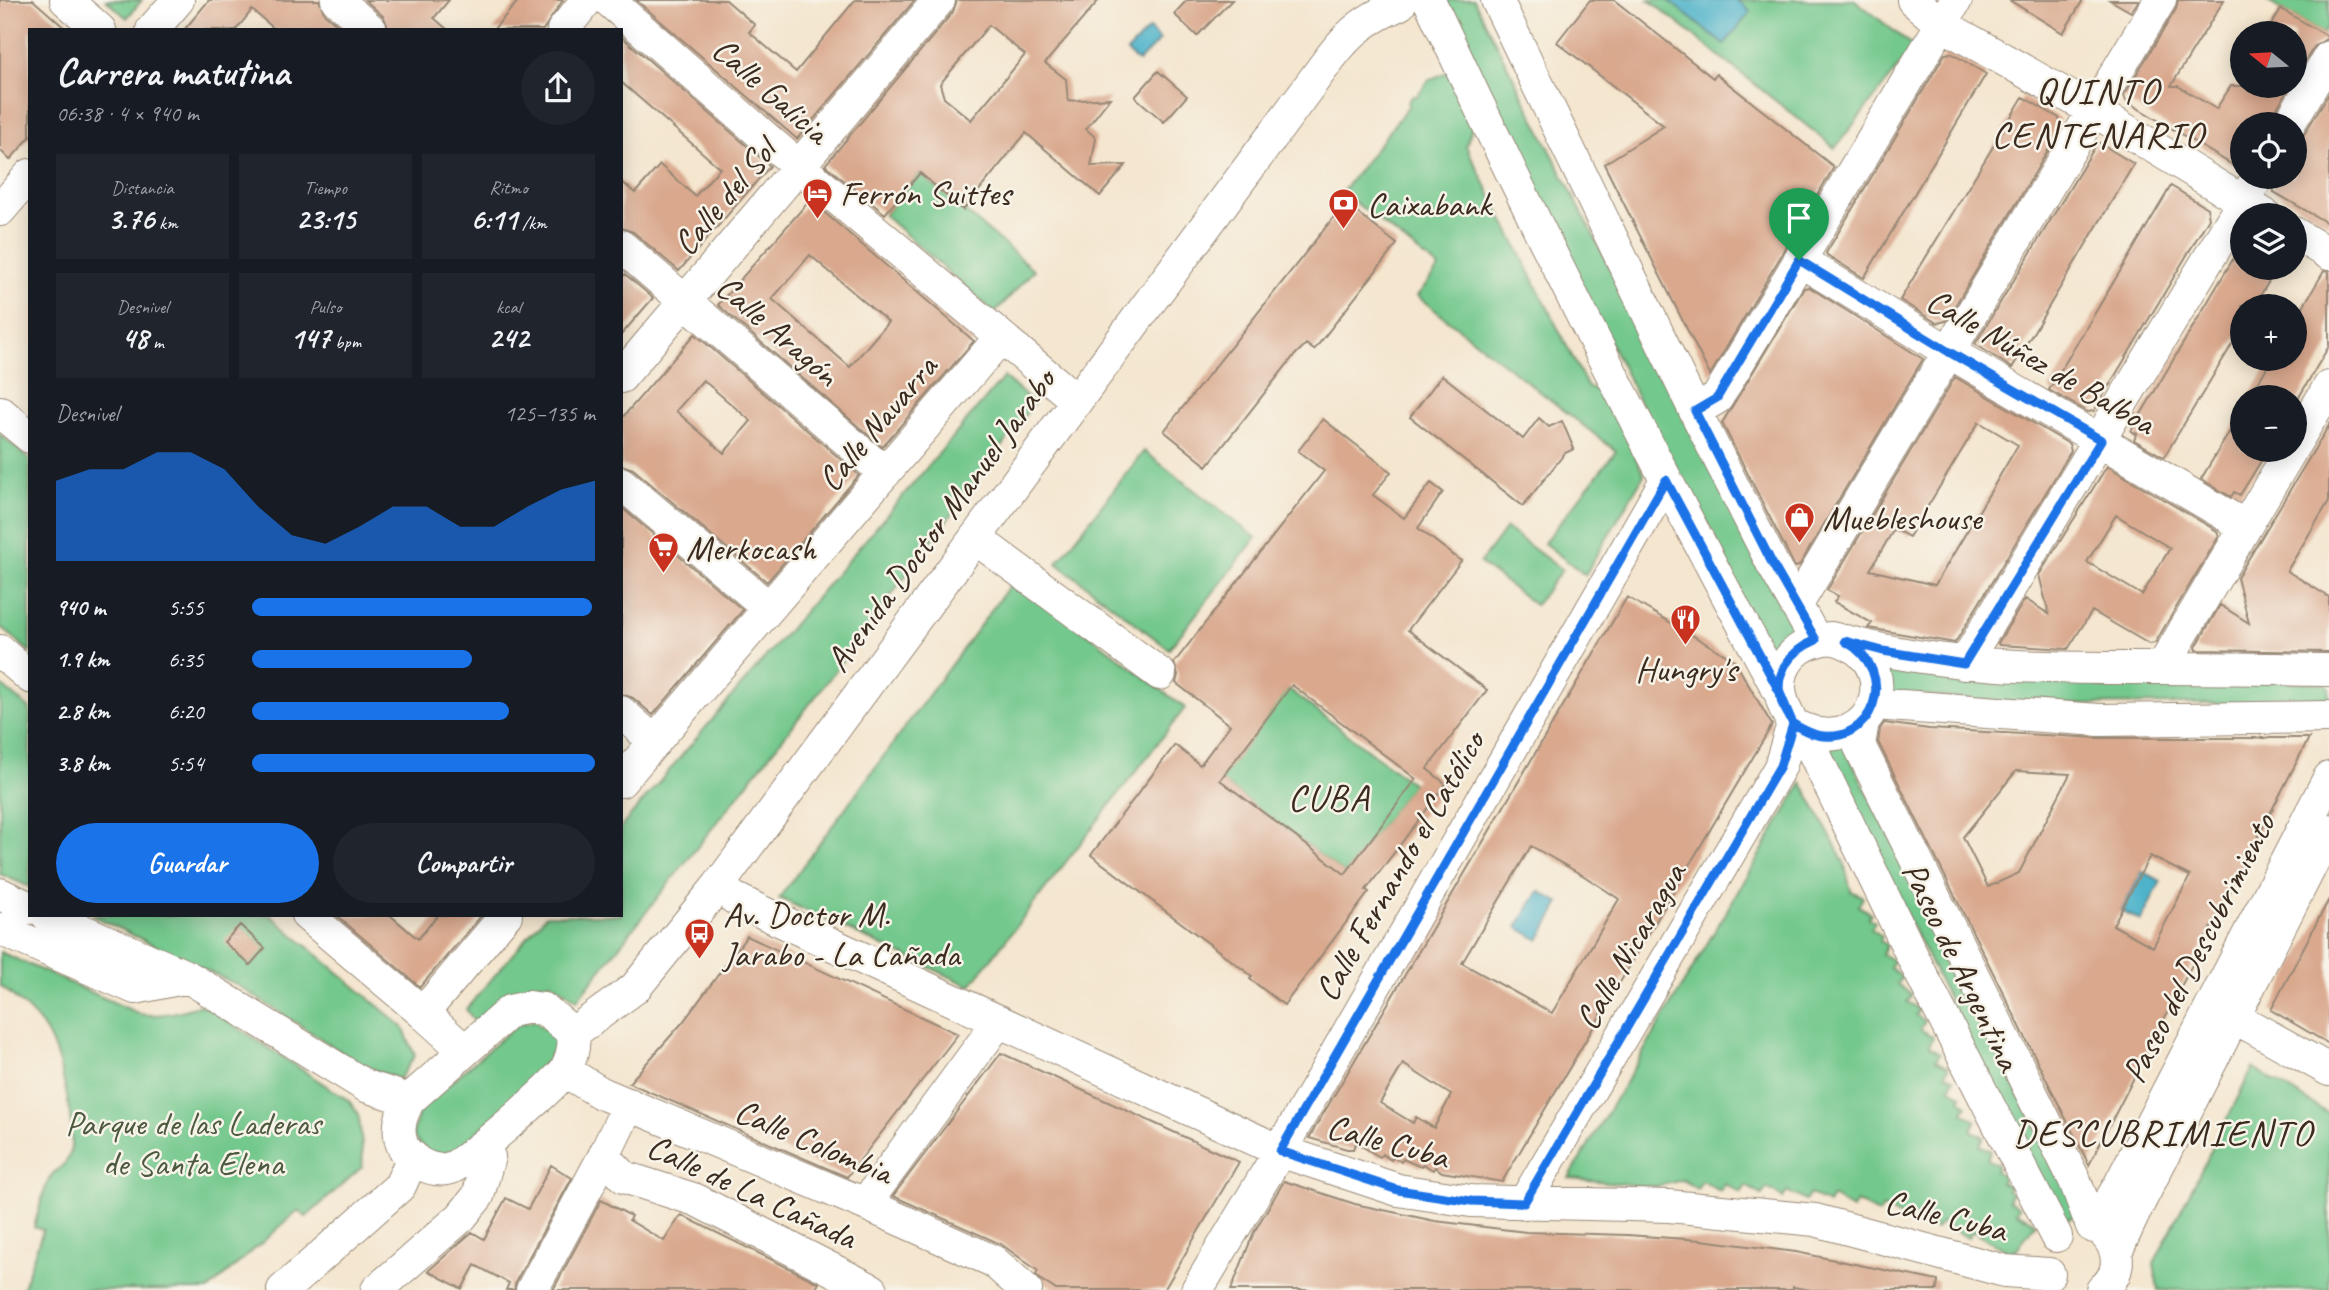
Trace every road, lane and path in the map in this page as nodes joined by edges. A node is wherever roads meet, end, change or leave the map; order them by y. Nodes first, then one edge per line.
1 (66, 0) edge
2 (178, 0) edge
3 (337, 0) edge
4 (587, 0) edge
5 (608, 0) edge
6 (939, 0) edge
7 (1357, 0) edge
8 (1497, 0) edge
9 (1913, 0) edge
10 (2160, 0) edge
11 (1406, 1) edge
12 (1948, 12) edge
13 (98, 28) edge
14 (154, 28) edge
15 (369, 28) edge
16 (564, 28) edge
17 (1349, 34) junction
18 (2329, 57) edge
19 (2094, 110) junction
20 (2296, 112) edge
21 (799, 166) junction
22 (2255, 198) edge
23 (2307, 241) edge
24 (623, 248) edge
25 (2329, 254) edge
26 (1799, 260) junction
27 (686, 302) junction
28 (1001, 337) junction
29 (1949, 352) junction
30 (623, 375) edge
31 (2329, 387) edge
32 (1076, 400) junction
33 (1695, 411) junction
34 (0, 412) edge
35 (2307, 423) edge
36 (28, 435) edge
37 (2101, 440) junction
38 (2284, 462) edge
39 (885, 473) junction
40 (1666, 480) junction
41 (623, 485) edge
42 (2245, 526) junction
43 (975, 538) junction
44 (1796, 606) junction
45 (769, 608) junction
46 (1830, 640) junction
47 (0, 651) edge
48 (1964, 664) junction
49 (2162, 668) junction
50 (2329, 670) edge
51 (1160, 674) dead end
52 (28, 675) edge
53 (1780, 693) junction
54 (1868, 712) junction
55 (623, 714) edge
56 (2329, 717) edge
57 (1797, 726) junction
58 (655, 742) junction
59 (2329, 778) edge
60 (623, 779) edge
61 (2329, 830) edge
62 (718, 886) junction
63 (0, 894) edge
64 (28, 907) edge
65 (52, 917) edge
66 (309, 917) edge
67 (504, 917) edge
68 (0, 929) edge
69 (188, 977) junction
70 (423, 1013) junction
71 (2234, 1017) junction
72 (999, 1021) junction
73 (573, 1033) junction
74 (464, 1050) junction
75 (2329, 1070) edge
76 (565, 1071) junction
77 (408, 1100) junction
78 (629, 1104) junction
79 (483, 1146) junction
80 (1280, 1151) junction
81 (604, 1156) junction
82 (426, 1164) junction
83 (1524, 1203) junction
84 (865, 1204) junction
85 (2093, 1227) junction
86 (2056, 1236) junction
87 (2113, 1277) edge
88 (2000, 1280) edge
89 (2055, 1282) edge
90 (283, 1290) edge
91 (308, 1290) edge
92 (377, 1290) edge
93 (533, 1290) edge
94 (872, 1290) edge
95 (1026, 1290) edge
96 (1197, 1290) edge

1 - 13 street
2 - 14 street
3 - 15 street
4 - 16 street
5 - 21 street, Calle Galicia
6 - 21 street, Calle del Sol
7 - 17 street, Avenida Doctor Manuel Jarabo
8 - 33 street
9 - 12 street
10 - 19 street
11 - 17 street, Avenida Doctor Manuel Jarabo
11 - 40 street
12 - 19 street
12 - 26 street
17 - 32 street, Avenida Doctor Manuel Jarabo
18 - 20 street
19 - 22 street
19 - 29 street
21 - 27 street, Calle del Sol
21 - 28 street, Calle Galicia
22 - 37 street
23 - 25 street
24 - 27 street, Calle Aragón
26 - 29 street, Calle Núñez de Balboa
26 - 33 street
27 - 30 street, Calle del Sol
27 - 39 street, Calle Aragón
28 - 32 street, Calle Galicia
28 - 39 street, Calle Navarra
29 - 37 street, Calle Núñez de Balboa
29 - 44 street
31 - 35 street
32 - 43 street, Avenida Doctor Manuel Jarabo
33 - 44 street
34 - 36 street
37 - 42 street, Calle Núñez de Balboa
37 - 48 street
38 - 42 street
39 - 45 street, Calle Navarra
40 - 53 street
40 - 80 street, Calle Fernando el Católico
41 - 45 street
42 - 49 street
43 - 51 street
43 - 62 street, Avenida Doctor Manuel Jarabo
44 - 46 street
45 - 58 street, Calle Navarra
46 - 48 street
46 - 53 street
46 - 54 street
47 - 52 street
48 - 49 street
49 - 50 street
53 - 57 street
54 - 56 street
54 - 57 street
54 - 85 street, Paseo de Argentina
55 - 58 street
57 - 83 street, Calle Nicaragua
57 - 86 street, Paseo de Argentina
58 - 60 street, Calle Navarra
59 - 85 street, Paseo del Descubrimiento
61 - 71 street, Paseo del Descubrimiento
62 - 72 street, Calle Cuba
62 - 73 street, Avenida Doctor Manuel Jarabo
63 - 64 street
65 - 69 street
66 - 70 street
67 - 70 street
68 - 69 street
69 - 77 street
70 - 74 street
71 - 75 street
71 - 87 street, Paseo del Descubrimiento
72 - 80 street, Calle Cuba
72 - 84 street
73 - 74 street
73 - 76 street
74 - 77 street
76 - 78 street, Calle Colombia
76 - 79 street
77 - 82 street
78 - 81 street
78 - 84 street, Calle Colombia
79 - 82 street
79 - 92 street
80 - 83 street, Calle Cuba
80 - 96 street, Calle Fernando el Católico
81 - 93 street
81 - 94 street, Calle de La Cañada
82 - 90 street
82 - 91 street
83 - 88 street, Calle Cuba
84 - 95 street, Calle Colombia
85 - 86 street
85 - 87 street
86 - 89 street
88 - 89 street, Calle Cuba

